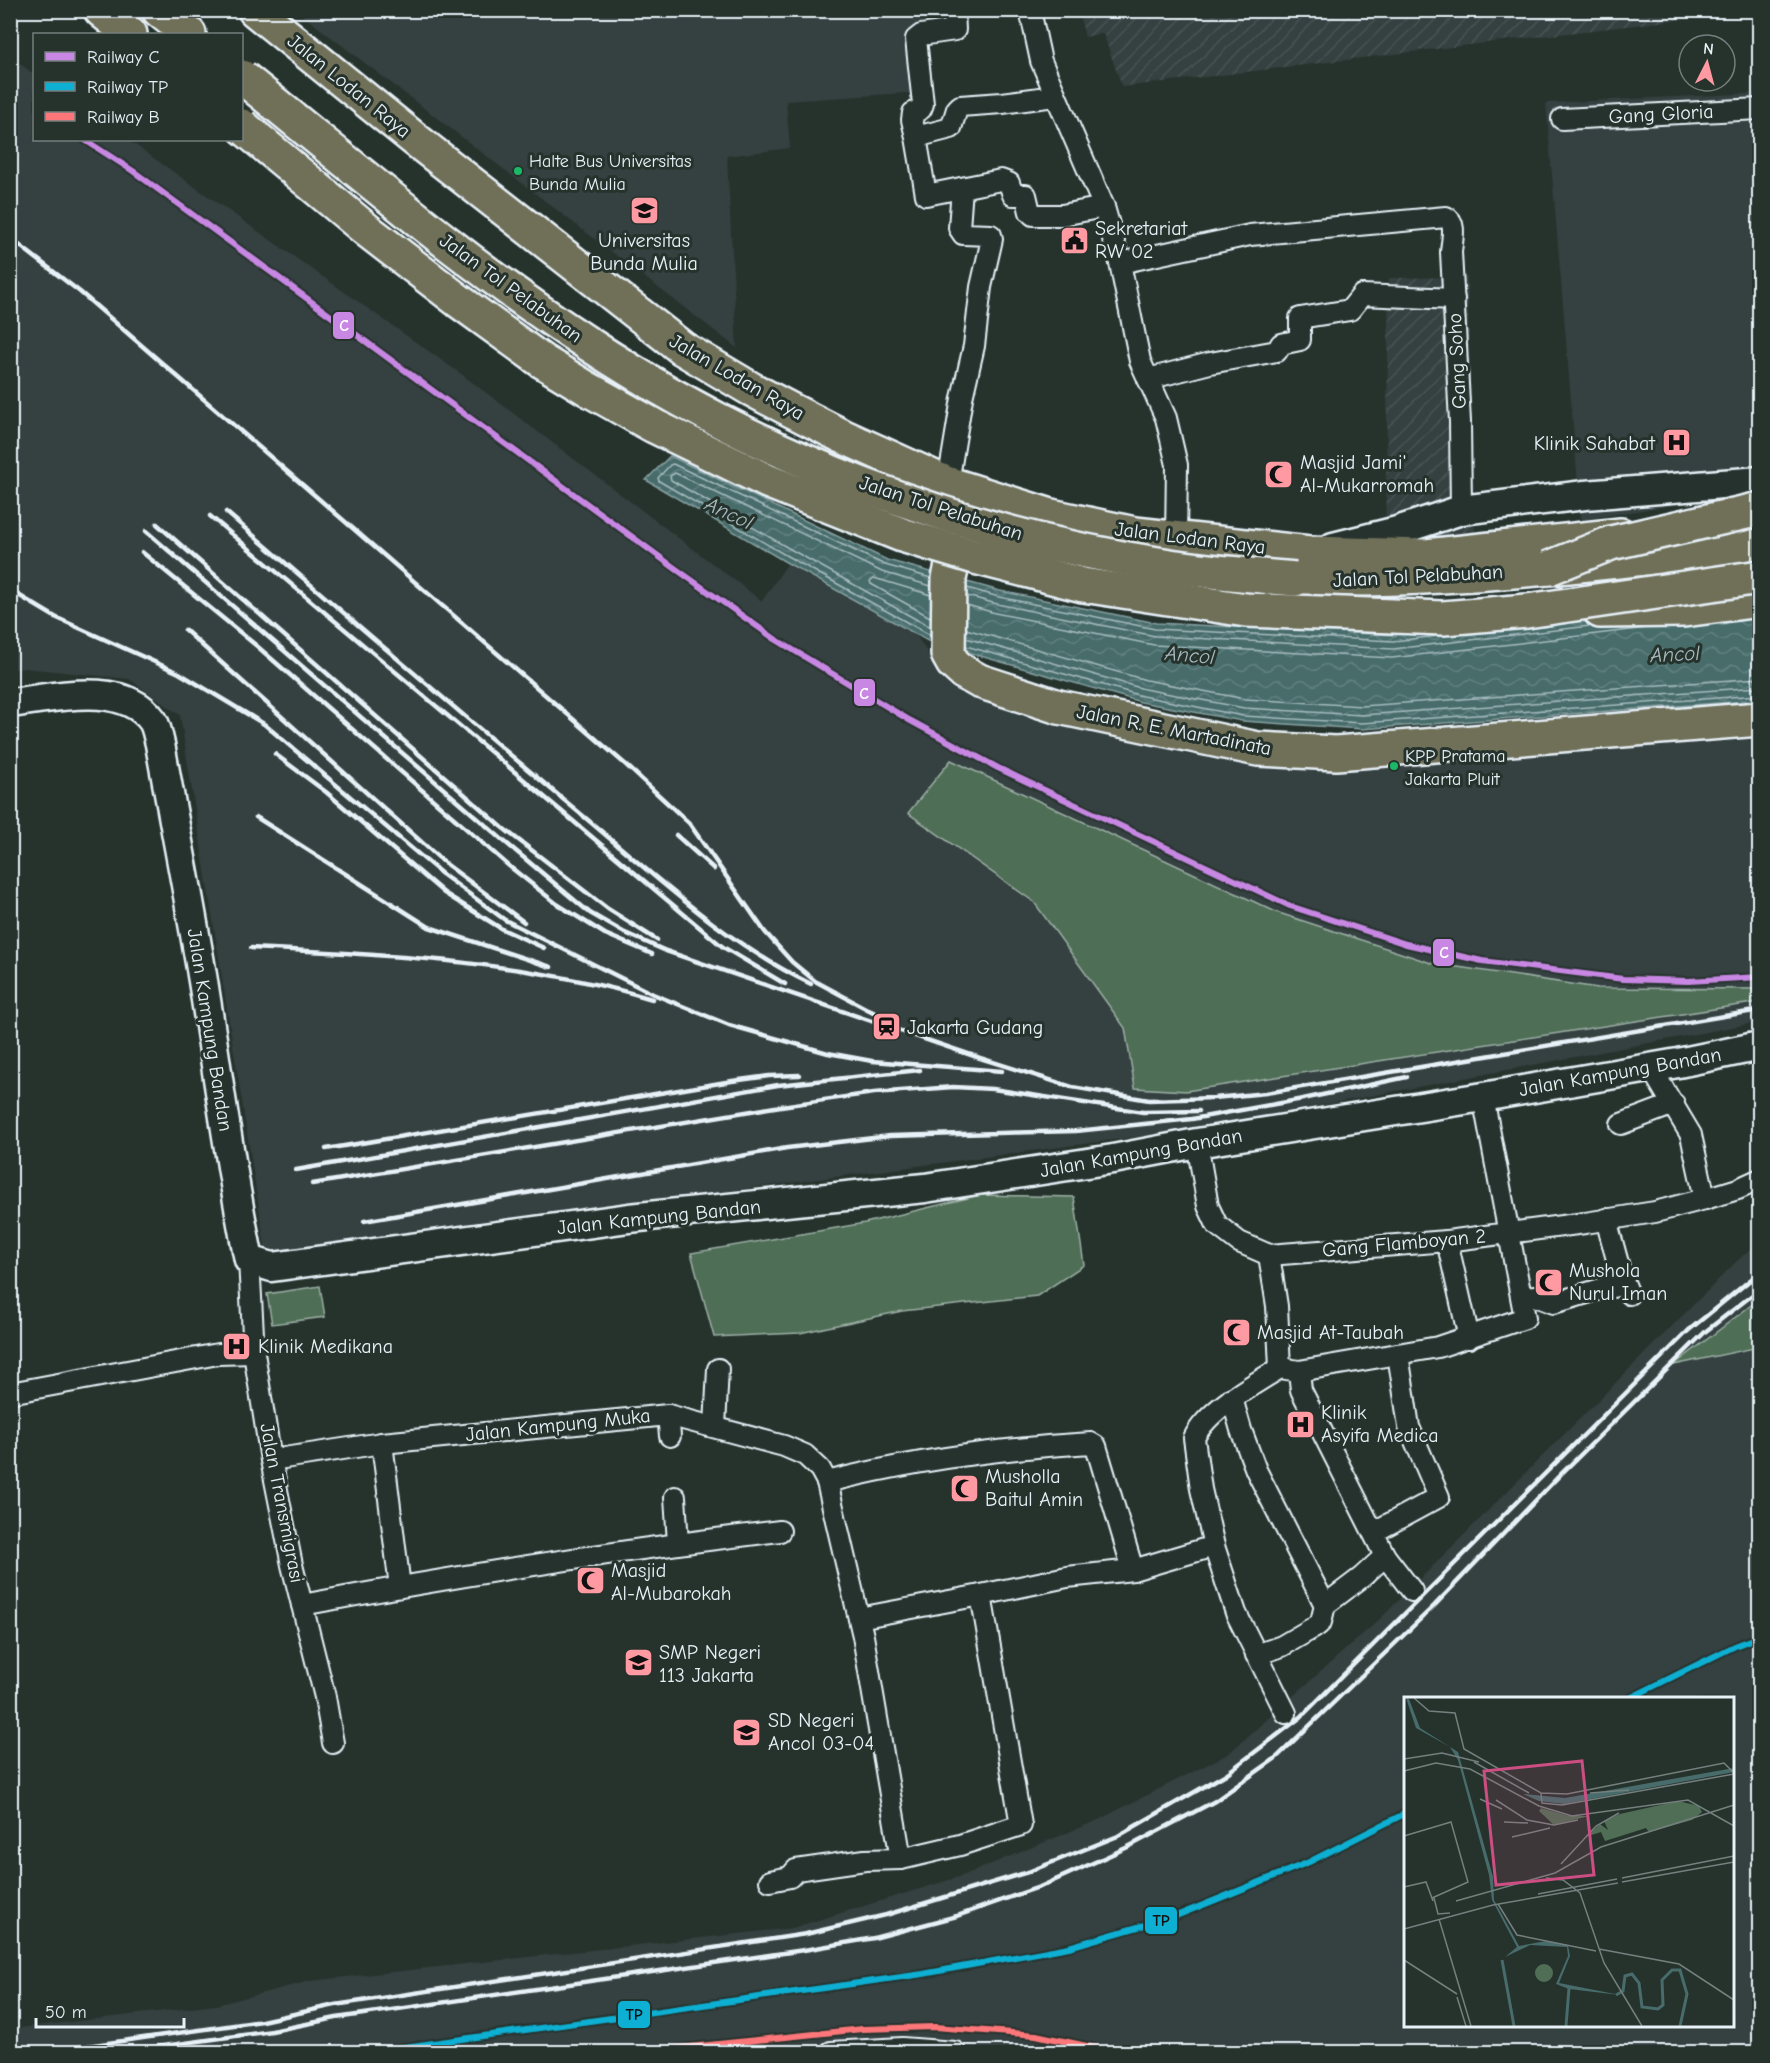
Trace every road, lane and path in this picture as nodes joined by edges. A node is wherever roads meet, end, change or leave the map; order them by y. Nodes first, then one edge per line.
1 (101, 10) edge
2 (159, 10) edge
3 (255, 10) edge
4 (954, 10) edge
5 (1029, 10) edge
6 (129, 33) edge
7 (188, 33) edge
8 (243, 77) edge
9 (1055, 96) junction
10 (1760, 109) edge
11 (1562, 119) dead end
12 (243, 127) edge
13 (916, 137) junction
14 (962, 188) junction
15 (1104, 207) junction
16 (1120, 262) junction
17 (1454, 299) junction
18 (1148, 379) junction
19 (1760, 481) edge
20 (959, 494) junction
21 (1760, 509) edge
22 (1461, 510) junction
23 (1760, 520) edge
24 (1176, 539) junction
25 (1760, 544) edge
26 (1310, 553) junction
27 (1550, 568) junction
28 (1760, 577) edge
29 (1760, 600) edge
30 (1527, 611) junction
31 (10, 703) edge
32 (1760, 719) edge
33 (1760, 1047) edge
34 (1651, 1068) junction
35 (1483, 1097) junction
36 (1674, 1104) junction
37 (1621, 1124) dead end
38 (1197, 1143) junction
39 (1760, 1179) edge
40 (1705, 1199) junction
41 (1606, 1219) junction
42 (1509, 1234) junction
43 (1447, 1241) junction
44 (1269, 1255) junction
45 (249, 1260) junction
46 (1522, 1297) junction
47 (1469, 1338) junction
48 (254, 1353) junction
49 (1398, 1354) junction
50 (718, 1369) dead end
51 (1289, 1370) junction
52 (10, 1393) edge
53 (1232, 1398) junction
54 (668, 1415) junction
55 (715, 1426) junction
56 (670, 1436) dead end
57 (382, 1443) junction
58 (272, 1460) junction
59 (827, 1482) junction
60 (675, 1497) dead end
61 (780, 1531) dead end
62 (1374, 1532) junction
63 (678, 1543) junction
64 (1214, 1546) junction
65 (1385, 1556) junction
66 (1133, 1570) junction
67 (400, 1587) junction
68 (1412, 1592) dead end
69 (981, 1595) junction
70 (302, 1605) junction
71 (1325, 1605) junction
72 (859, 1618) junction
73 (1257, 1655) junction
74 (1286, 1713) dead end
75 (333, 1743) dead end
76 (901, 1859) junction
77 (770, 1881) dead end
78 (831, 2052) edge
79 (955, 2052) edge

1 - 6 highway
2 - 7 highway
3 - 20 highway, Jalan Lodan Raya
4 - 13 street
5 - 9 street
8 - 27 highway, Jalan Tol Pelabuhan, bridge
9 - 13 street
9 - 15 street
10 - 11 street, Gang Gloria
12 - 30 highway, Jalan Tol Pelabuhan, bridge
13 - 14 street
14 - 15 street
14 - 20 street
15 - 16 street
16 - 17 street, Gang Soho
16 - 18 street
17 - 18 street
17 - 22 street, Gang Soho
18 - 24 street
19 - 22 street, Jalan Lodan Raya
20 - 24 highway, Jalan Lodan Raya
20 - 32 highway, Jalan R. E. Martadinata, bridge
21 - 27 highway, bridge
22 - 26 street, Jalan Lodan Raya
23 - 26 highway, Jalan Lodan Raya
24 - 26 highway, Jalan Lodan Raya
25 - 27 highway, Jalan Tol Pelabuhan
28 - 30 highway, Jalan Tol Pelabuhan, bridge
29 - 30 highway, bridge
31 - 45 street, Jalan Kampung Bandan
33 - 34 street, Jalan Kampung Bandan
34 - 35 street, Jalan Kampung Bandan
34 - 36 street
35 - 38 street, Jalan Kampung Bandan
35 - 42 street, Gang Flamboyan 2
36 - 37 street
36 - 40 street
38 - 44 street
38 - 45 street, Jalan Kampung Bandan
39 - 40 street
40 - 41 street
41 - 42 street
41 - 46 street
42 - 43 street, Gang Flamboyan 2
42 - 46 street
43 - 44 street, Gang Flamboyan 2
43 - 47 street
44 - 51 street
45 - 48 street, Jalan Transmigrasi
46 - 47 street
47 - 49 street
48 - 52 street
48 - 58 street, Jalan Transmigrasi
49 - 51 street
49 - 62 street
50 - 55 street
51 - 53 street
51 - 62 street
53 - 64 street
53 - 71 street
54 - 55 street, Jalan Kampung Muka
54 - 56 street
54 - 57 street, Jalan Kampung Muka
55 - 59 street, Jalan Kampung Muka
57 - 58 street, Jalan Kampung Muka
57 - 67 street
58 - 70 street, Jalan Transmigrasi
59 - 66 street
59 - 72 street
60 - 63 street
61 - 63 street
62 - 65 street
63 - 67 street
64 - 66 street
64 - 73 street
65 - 68 street
65 - 71 street
66 - 69 street
67 - 70 street
69 - 72 street
69 - 76 street
70 - 75 street, Jalan Transmigrasi
71 - 73 street
72 - 76 street
73 - 74 street
76 - 77 street
78 - 79 street

